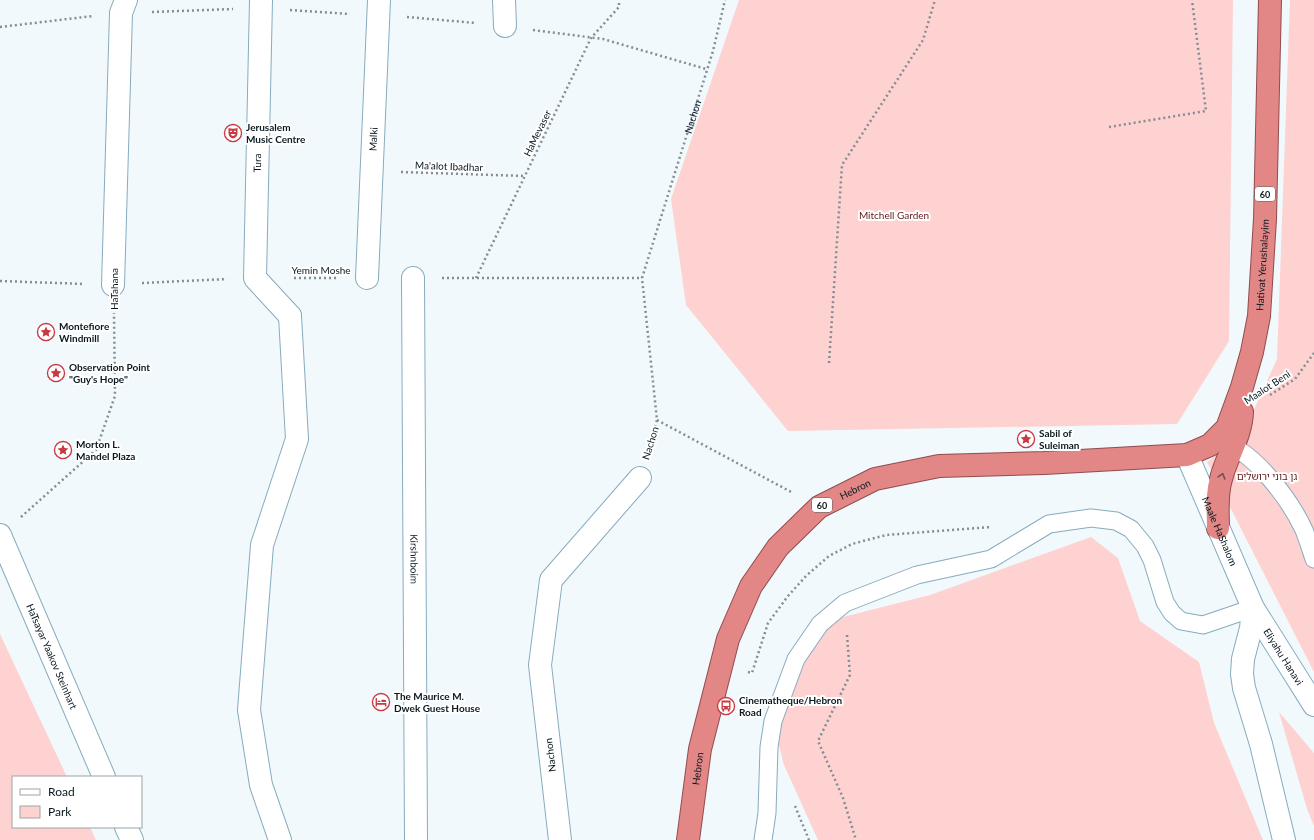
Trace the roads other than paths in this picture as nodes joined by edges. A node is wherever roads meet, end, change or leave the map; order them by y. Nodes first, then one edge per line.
1 (126, 0) edge
2 (261, 0) edge
3 (379, 0) edge
4 (504, 0) edge
5 (1270, 0) edge
6 (505, 26) dead end
7 (367, 278) road end
8 (413, 278) road end
9 (113, 285) road end
10 (1242, 387) junction
11 (1225, 443) junction
12 (1187, 455) junction
13 (640, 478) road end
14 (1218, 528) junction
15 (0, 535) edge
16 (1314, 559) edge
17 (1253, 608) junction
18 (1314, 705) edge
19 (104, 776) edge
20 (126, 828) edge
21 (132, 840) edge
22 (280, 840) edge
23 (416, 840) edge
24 (560, 840) edge
25 (688, 840) edge
26 (763, 840) edge
27 (1284, 840) edge

1 - 9 street, HaTahana
2 - 22 street, Tura
3 - 7 street, Malki
4 - 6 street
5 - 10 highway, Hativat Yerushalayim / 60
8 - 23 street, Kirshnboim
10 - 11 highway, Hativat Yerushalayim / 60
10 - 11 highway
11 - 12 highway, Hativat Yerushalayim / 60
14 -> 11 highway
11 - 16 lane
12 - 14 street, Maale HaShalom
12 - 25 highway, Hebron / 60
13 - 24 street, Nachon
14 - 17 street, Maale HaShalom
15 - 19 street, HaTsayar Yaakov Steinhart
17 - 18 street, Eliyahu Hanavi
17 - 26 lane
17 - 27 street
20 - 21 street

